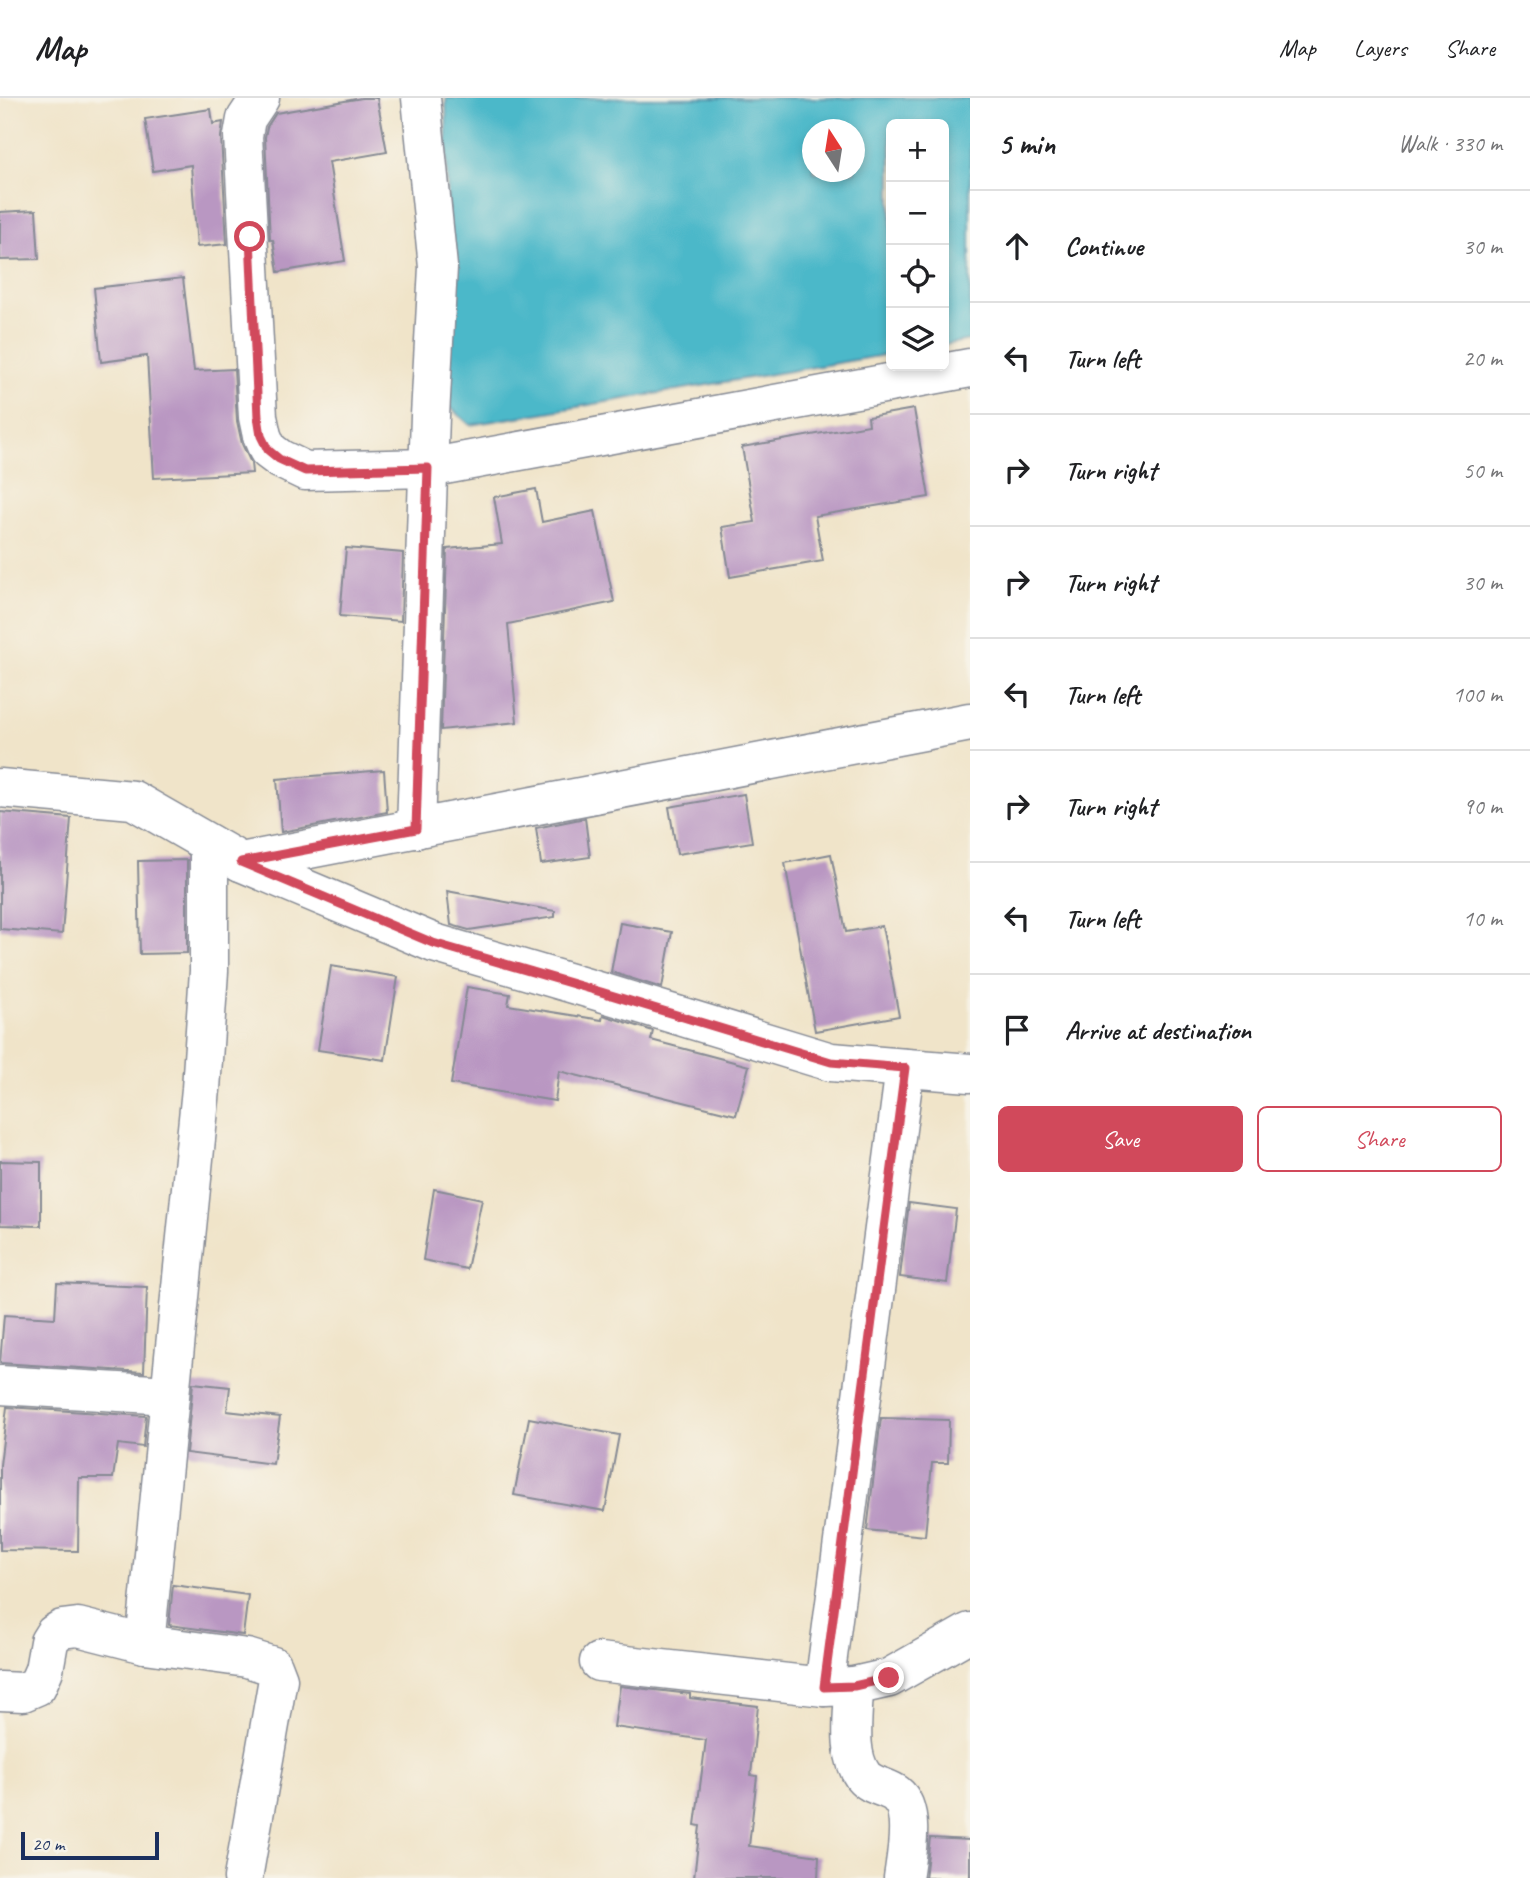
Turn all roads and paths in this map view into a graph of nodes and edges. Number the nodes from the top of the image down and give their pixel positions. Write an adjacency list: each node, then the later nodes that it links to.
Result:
1 (260, 98): 4 (street)
2 (421, 98): 4 (street)
3 (970, 368): 4 (street)
4 (428, 468): 7 (street)
5 (970, 722): 7 (street)
6 (0, 788): 8 (street)
7 (416, 829): 8 (street)
8 (225, 853): 9 (street); 12 (street)
9 (905, 1068): 10 (street); 16 (street)
10 (970, 1073)
11 (0, 1385): 12 (street)
12 (170, 1395): 14 (street)
13 (970, 1632): 16 (street)
14 (145, 1644): 17 (street); 18 (street)
15 (600, 1662): 16 (street)
16 (839, 1686): 19 (street)
17 (0, 1691)
18 (243, 1878)
19 (903, 1878)

